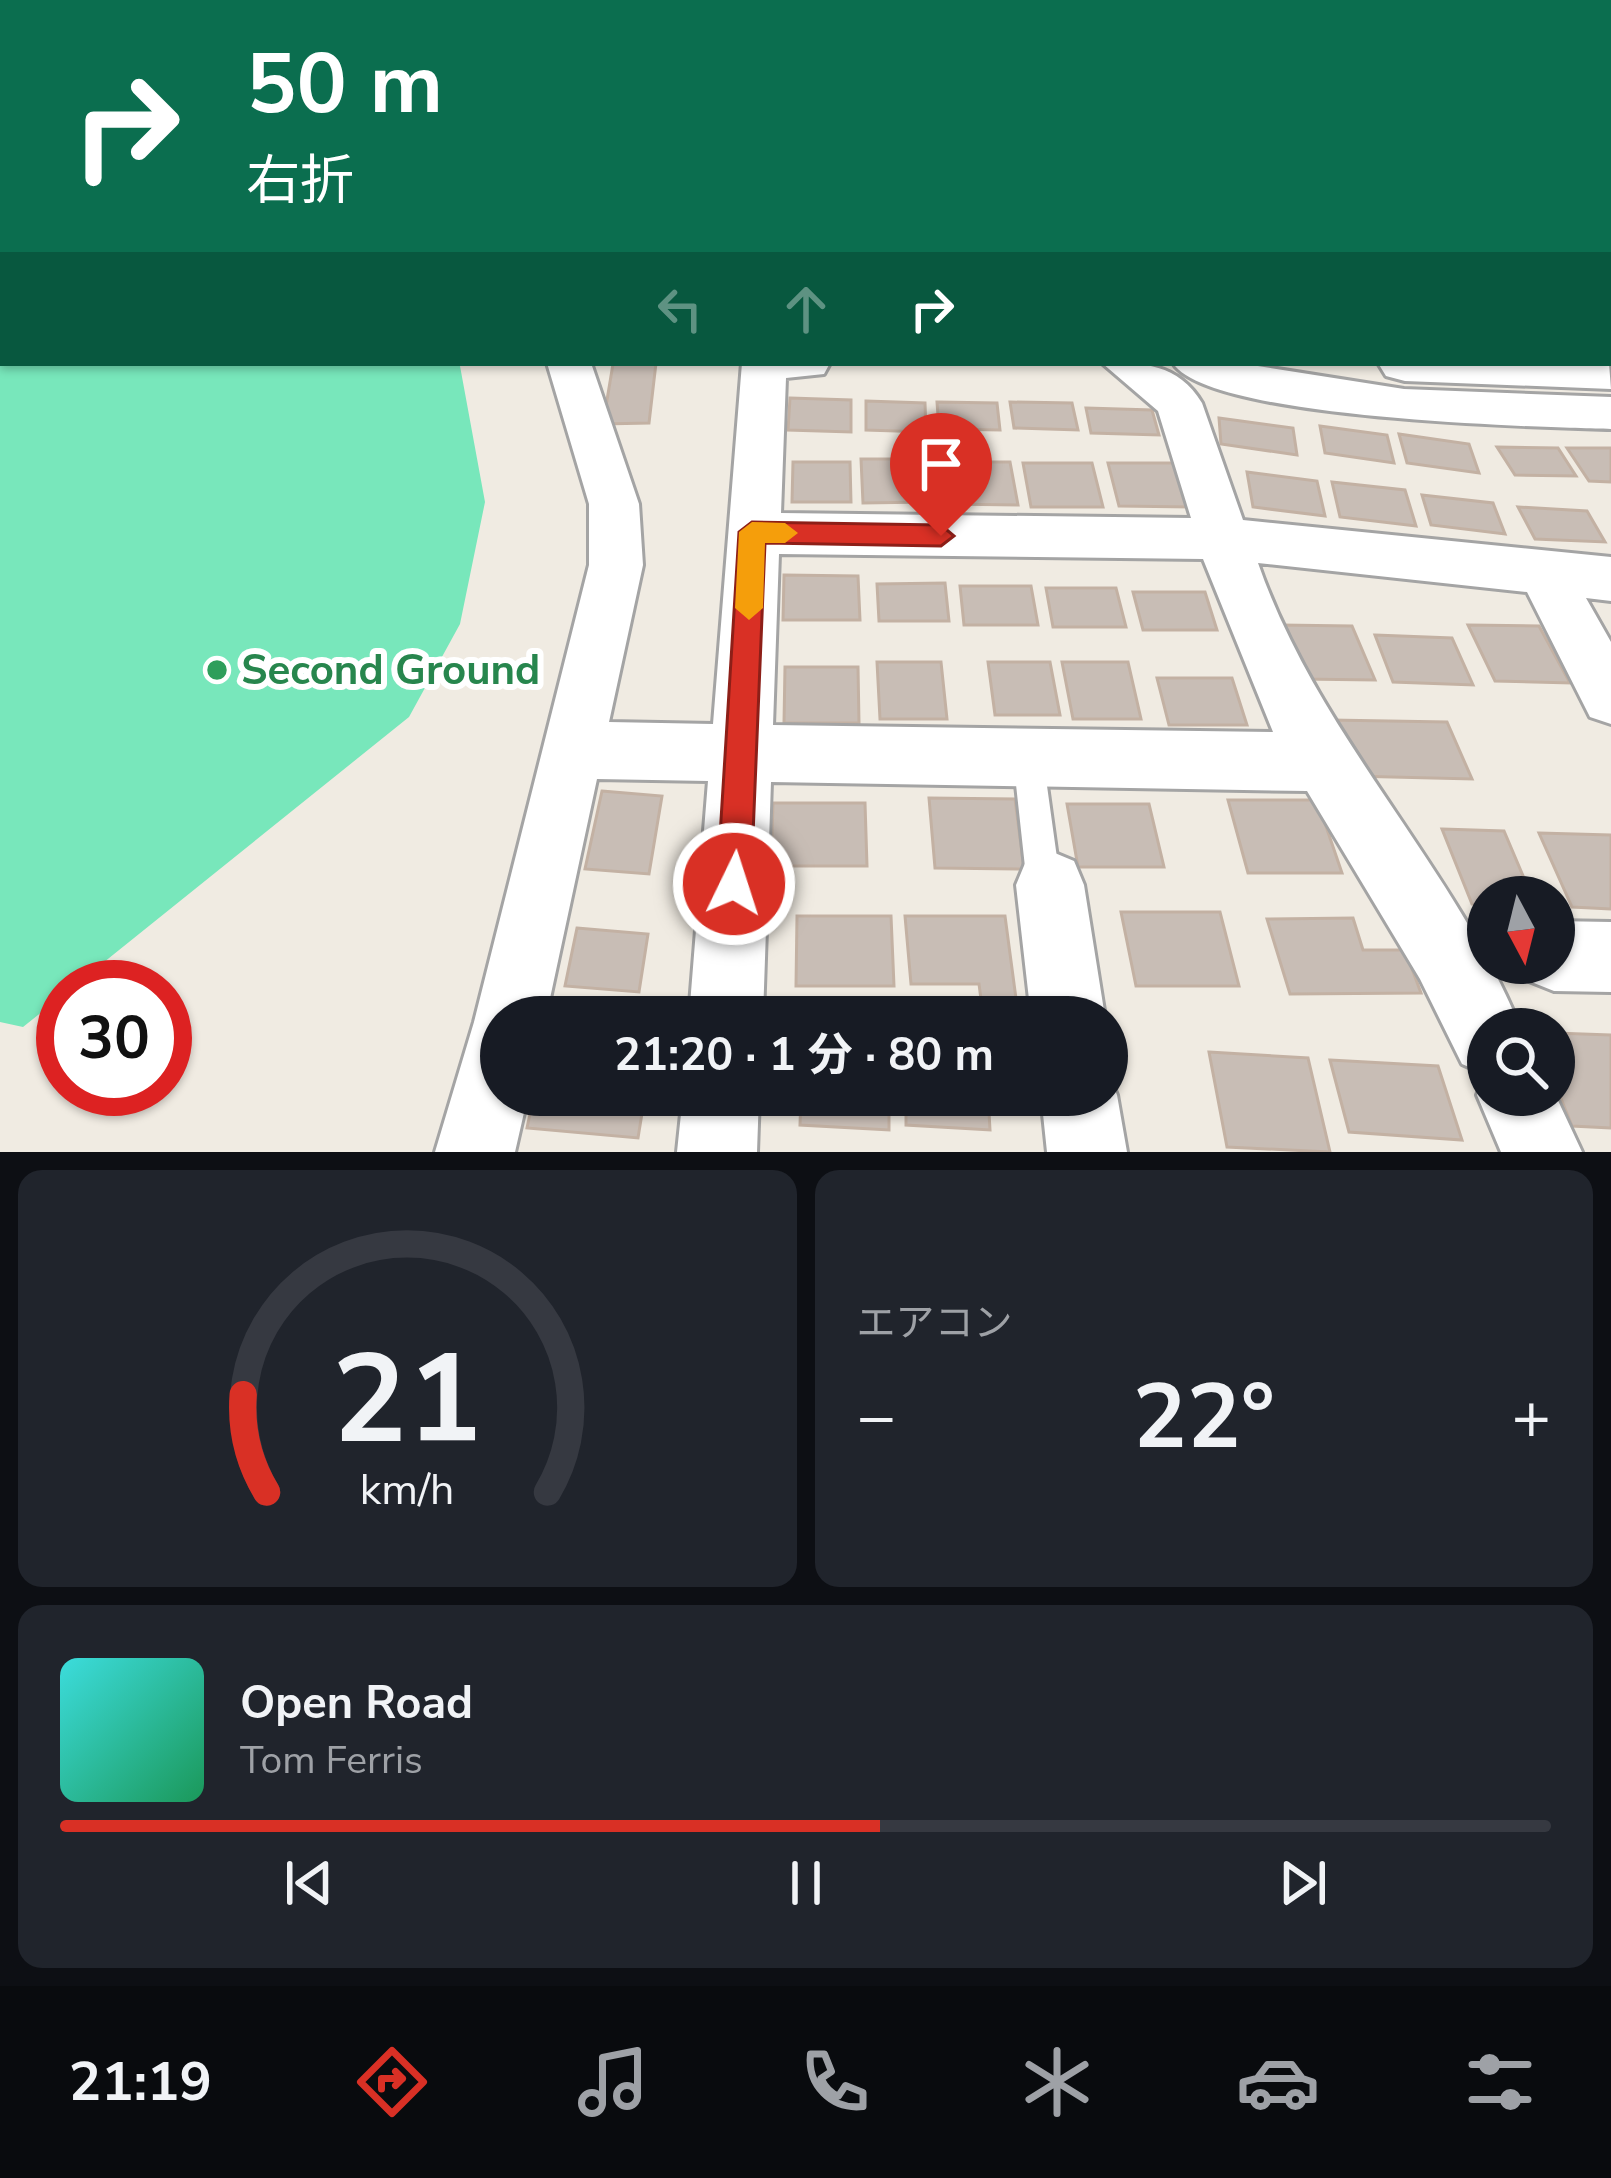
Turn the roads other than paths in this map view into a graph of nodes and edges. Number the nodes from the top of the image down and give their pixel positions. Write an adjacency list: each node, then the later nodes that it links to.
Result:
1 (570, 366): 13 (street)
2 (764, 366): 8 (street)
3 (1137, 366): 6 (street)
4 (1493, 366): 5 (street)
5 (1611, 370)
6 (1202, 381): 7 (street); 9 (street)
7 (1611, 413)
8 (752, 532): 9 (street); 14 (street)
9 (1223, 539): 10 (street); 16 (street)
10 (1546, 576): 11 (street); 12 (street)
11 (1611, 580)
12 (1611, 698)
13 (574, 751): 14 (street); 21 (street)
14 (743, 751): 15 (street); 22 (street)
15 (1028, 758): 16 (street); 17 (lane)
16 (1321, 762): 18 (street)
17 (1050, 885): 23 (street)
18 (1466, 954): 24 (street)
19 (1575, 956): 20 (street)
20 (1611, 957)
21 (513, 996)
22 (727, 996)
23 (1065, 996)
24 (1480, 1008)
25 (485, 1116): 29 (street)
26 (720, 1116): 30 (street)
27 (1082, 1116): 31 (street)
28 (1525, 1116): 32 (street)
29 (476, 1152)
30 (717, 1152)
31 (1087, 1152)
32 (1542, 1152)

